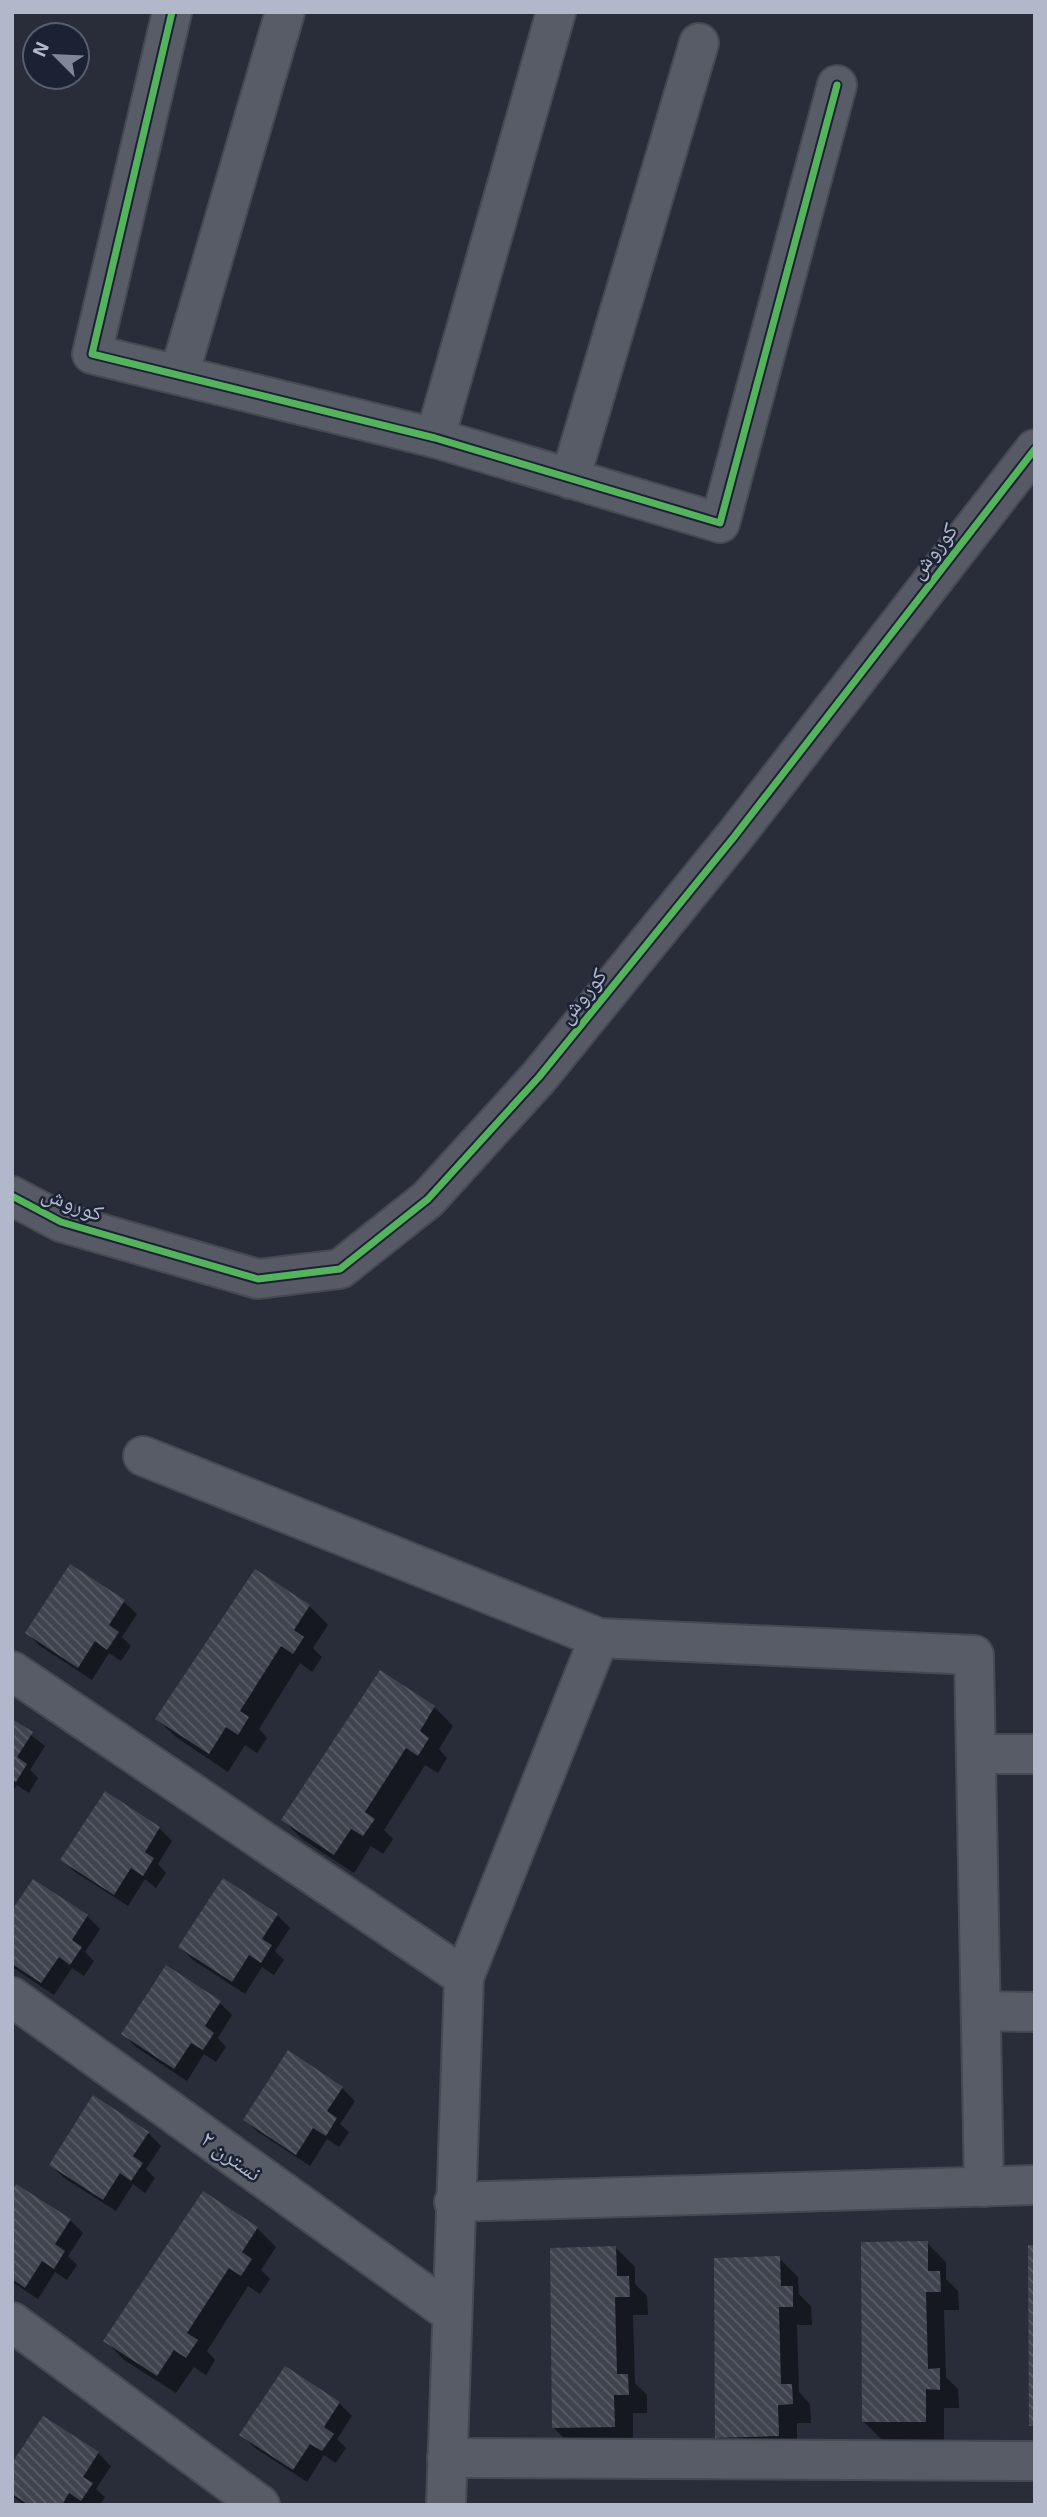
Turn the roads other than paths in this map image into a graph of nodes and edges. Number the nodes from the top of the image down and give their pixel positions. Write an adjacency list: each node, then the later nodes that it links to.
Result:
1 (172, 12): 7 (street)
2 (285, 12): 6 (street)
3 (556, 12): 7 (street)
4 (699, 43): 9 (street)
5 (837, 85): 9 (street)
6 (184, 358)
7 (435, 438): 9 (street)
8 (1035, 449): 10 (street, کوروش)
9 (570, 478)
10 (12, 1196)
11 (143, 1456): 12 (street)
12 (599, 1638): 14 (street); 16 (street)
13 (12, 1671): 16 (street)
14 (976, 1754): 15 (street); 18 (street)
15 (1035, 1754)
16 (464, 1977): 22 (street)
17 (12, 1997): 23 (street, نسترن ۲)
18 (981, 2011): 19 (street); 21 (street)
19 (1035, 2012)
20 (1035, 2185): 21 (street)
21 (985, 2187): 22 (street)
22 (454, 2202): 23 (street)
23 (451, 2313): 25 (street)
24 (12, 2322): 27 (street)
25 (447, 2458): 26 (street); 28 (street)
26 (1035, 2461)
27 (260, 2505)
28 (446, 2505)

